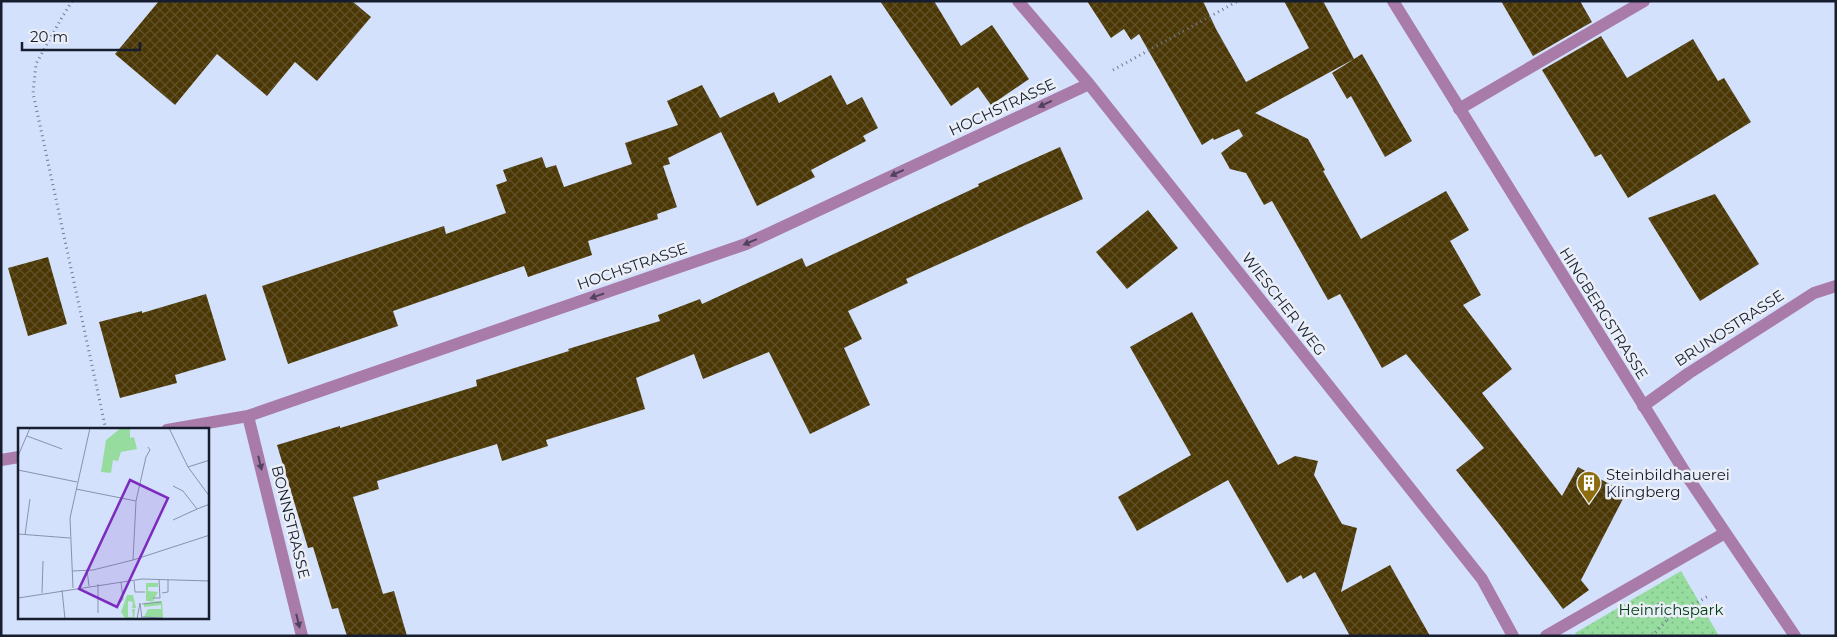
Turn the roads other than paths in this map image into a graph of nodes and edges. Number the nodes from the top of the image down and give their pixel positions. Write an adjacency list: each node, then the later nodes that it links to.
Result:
1 (1018, 1): 4 (street, WIESCHER WEG)
2 (1393, 1): 5 (street, HINGBERGSTRASSE)
3 (1644, 1): 5 (street)
4 (1089, 84): 8 (street, HOCHSTRASSE, one-way to 8); 14 (street, WIESCHER WEG)
5 (1459, 109): 7 (street, HINGBERGSTRASSE)
6 (1836, 286): 7 (street, BRUNOSTRASSE)
7 (1643, 406): 12 (street, HINGBERGSTRASSE)
8 (248, 416): 9 (street, HOCHSTRASSE); 13 (street, BONNSTRASSE, one-way to 13)
9 (179, 428)
10 (18, 457): 11 (street)
11 (1, 460)
12 (1725, 533): 15 (street); 16 (street, HINGBERGSTRASSE)
13 (302, 636)
14 (1513, 636)
15 (1546, 636)
16 (1795, 636)

